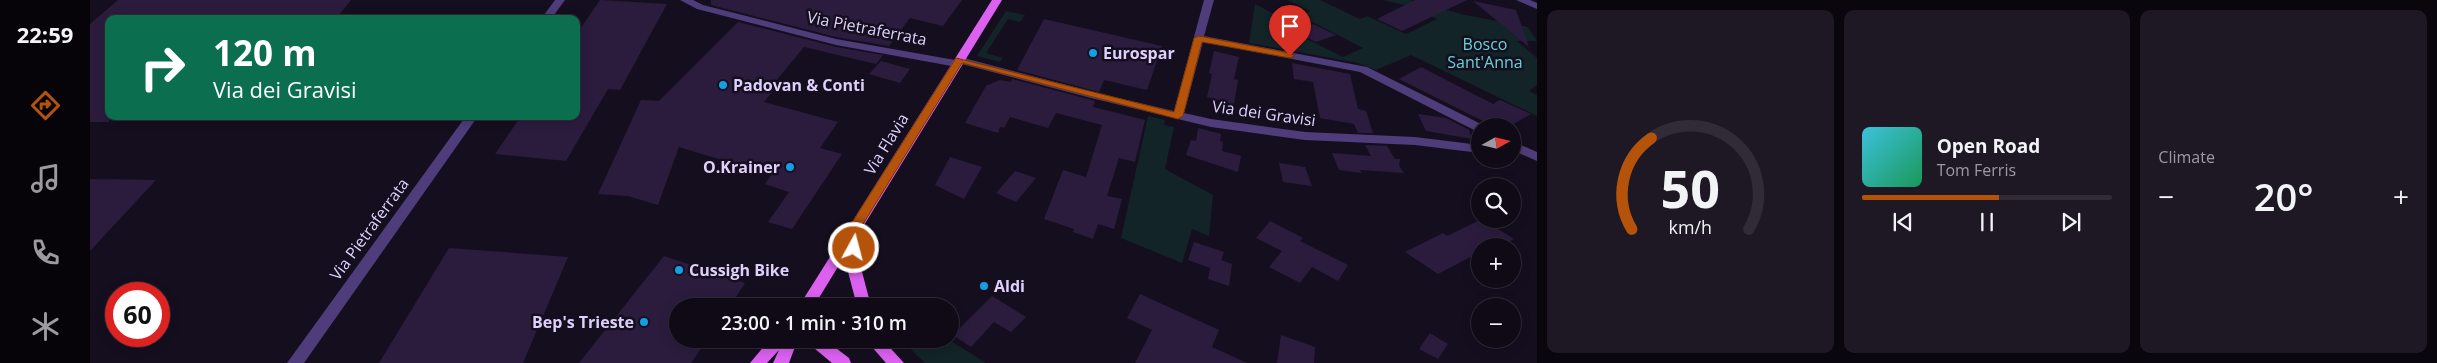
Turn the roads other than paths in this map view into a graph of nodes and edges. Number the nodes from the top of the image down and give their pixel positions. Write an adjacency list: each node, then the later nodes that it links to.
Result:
1 (560, 0): 7 (street)
2 (684, 0): 9 (street, Via Pietraferrata)
3 (997, 0): 9 (main road, Via Flavia)
4 (1209, 0): 8 (street)
5 (1521, 0): 6 (street)
6 (1537, 6)
7 (549, 15)
8 (1199, 38): 10 (street); 12 (street)
9 (958, 62): 10 (street, Via dei Gravisi); 17 (main road, Via Flavia)
10 (1178, 116): 13 (street, Via dei Gravisi)
11 (469, 120): 24 (street, Via Pietraferrata)
12 (1471, 123)
13 (1471, 148)
14 (1521, 149): 16 (street)
15 (1521, 154): 16 (street)
16 (1537, 157)
17 (854, 229): 18 (main road, Via Flavia); 19 (main road)
18 (811, 298)
19 (862, 298)
20 (771, 348): 25 (main road)
21 (787, 348): 26 (main road)
22 (824, 348): 27 (main road)
23 (885, 348): 28 (main road)
24 (295, 363)
25 (758, 363)
26 (781, 363)
27 (843, 363)
28 (896, 363)

